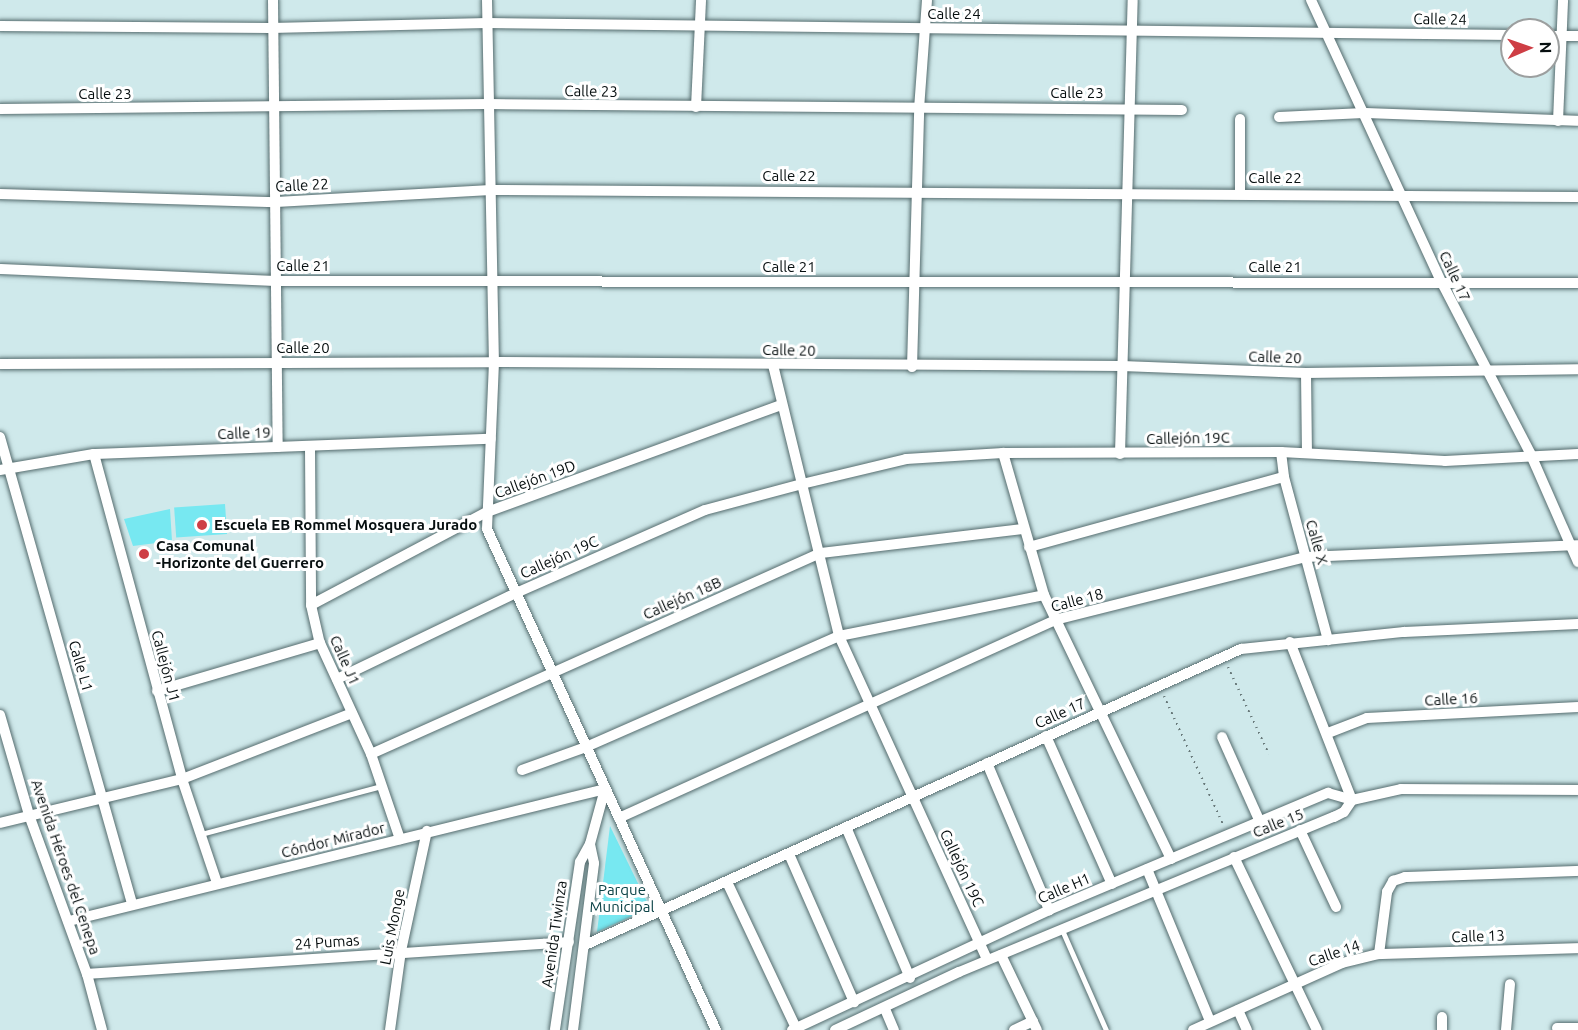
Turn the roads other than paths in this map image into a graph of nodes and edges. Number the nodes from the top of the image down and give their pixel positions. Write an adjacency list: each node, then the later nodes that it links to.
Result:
1 (273, 0): 11 (street)
2 (487, 0): 8 (street)
3 (701, 0): 9 (street)
4 (927, 0): 12 (street)
5 (1133, 0): 13 (street)
6 (1311, 0): 14 (street, Calle 17)
7 (1563, 0): 16 (street)
8 (488, 23): 9 (street, Calle 24); 11 (street, Calle 24); 18 (street)
9 (699, 25): 12 (street, Calle 24); 19 (street)
10 (0, 26): 11 (street, Calle 24)
11 (271, 28): 20 (street)
12 (924, 29): 13 (street, Calle 24); 21 (street)
13 (1132, 29): 14 (street, Calle 24); 22 (street)
14 (1326, 31): 15 (street, Calle 24); 25 (street, Calle 17)
15 (1500, 35)
16 (1561, 36): 17 (street); 29 (street)
17 (1578, 36)
18 (489, 104): 19 (street, Calle 23); 20 (street, Calle 23); 30 (street)
19 (696, 107): 21 (street, Calle 23)
20 (272, 108): 23 (street, Calle 23); 37 (street)
21 (919, 108): 22 (street, Calle 23); 31 (street)
22 (1129, 108): 24 (street, Calle 23); 32 (street)
23 (0, 109)
24 (1182, 110)
25 (1364, 114): 26 (street); 29 (street); 34 (street, Calle 17)
26 (1278, 117)
27 (1240, 119): 33 (street)
28 (1578, 121): 29 (street)
29 (1558, 122)
30 (490, 190): 31 (street, Calle 22); 37 (street, Calle 22); 40 (street)
31 (917, 191): 32 (street, Calle 22); 41 (street)
32 (1127, 192): 33 (street, Calle 22); 42 (street)
33 (1240, 193): 34 (street, Calle 22)
34 (1401, 194): 36 (street, Calle 22); 43 (street, Calle 17)
35 (0, 195): 37 (street, Calle 22)
36 (1578, 197)
37 (276, 201): 39 (street)
38 (0, 268): 39 (street, Calle 21)
39 (276, 281): 40 (street, Calle 21); 46 (street)
40 (492, 281): 41 (street, Calle 21); 45 (street)
41 (914, 282): 42 (street, Calle 21); 50 (street)
42 (1125, 282): 43 (street, Calle 21); 49 (street)
43 (1442, 283): 44 (street, Calle 21); 51 (street, Calle 17)
44 (1578, 283)
45 (494, 362): 46 (street, Calle 20); 48 (street, Calle 20); 56 (street)
46 (278, 363): 47 (street, Calle 20); 57 (street)
47 (0, 364)
48 (773, 365): 50 (street, Calle 20); 54 (street)
49 (1122, 366): 50 (street, Calle 20); 53 (street, Calle 20); 63 (street)
50 (912, 367)
51 (1484, 369): 52 (street, Calle 20); 53 (street, Calle 20); 65 (street, Calle 17)
52 (1578, 369)
53 (1306, 373): 62 (street)
54 (781, 405): 68 (street); 69 (street, Callejón 19D)
55 (0, 437): 66 (street, Calle L1)
56 (490, 440): 58 (street, Calle 19); 69 (street)
57 (278, 447): 58 (street, Calle 19); 60 (street, Calle 19)
58 (310, 448): 78 (street, Calle J1)
59 (1281, 452): 62 (street, Callejón 19C); 63 (street, Callejón 19C); 67 (street, Calle X)
60 (94, 453): 66 (street, Calle 19); 87 (street, Callejón J1)
61 (1003, 453): 63 (street, Callejón 19C); 68 (street, Callejón 19C); 70 (street)
62 (1307, 453): 65 (street, Callejón 19C)
63 (1120, 454)
64 (1578, 454): 65 (street, Callejón 19C)
65 (1531, 455): 71 (street, Calle 17)
66 (4, 469): 105 (street, Calle L1)
67 (1284, 477): 72 (street); 74 (street, Calle X)
68 (802, 484): 73 (street, Callejón 19C); 76 (street, Callejón 19C)
69 (487, 512): 76 (street); 78 (street, Callejón 19D)
70 (1023, 529): 72 (street); 73 (street, Callejón 18B)
71 (1574, 545): 74 (street, Calle 18); 75 (street, Calle 17)
72 (1029, 547): 77 (street)
73 (821, 554): 81 (street, Callejón 19C); 85 (street, Callejón 18B)
74 (1305, 557): 79 (street, Calle 18); 82 (street, Calle X)
75 (1578, 562)
76 (516, 593): 85 (street); 86 (street, Callejón 19C)
77 (1044, 596): 79 (street); 81 (street)
78 (310, 605): 84 (street, Calle J1)
79 (1055, 620): 88 (street, Calle 18); 90 (street)
80 (1578, 624): 82 (street, Calle 17)
81 (839, 636): 88 (street, Callejón 19C); 96 (street)
82 (1328, 640): 83 (street, Calle 17)
83 (1290, 642): 90 (street, Calle 17); 93 (street)
84 (320, 643): 86 (street, Calle J1); 87 (street)
85 (552, 672): 96 (street); 97 (street, Callejón 18B)
86 (338, 679): 91 (street, Calle J1)
87 (157, 691): 100 (street, Callejón J1)
88 (870, 705): 104 (street, Callejón 19C); 108 (street, Calle 18)
89 (1578, 707): 93 (street, Calle 16)
90 (1099, 712): 94 (street, Calle 17); 119 (street)
91 (352, 713): 97 (street, Calle J1); 100 (street)
92 (0, 715): 107 (street, Avenida Héroes del Cenepa)
93 (1328, 733): 106 (street)
94 (1046, 736): 98 (street, Calle 17); 124 (street)
95 (1222, 737): 109 (street)
96 (586, 747): 99 (street); 102 (street)
97 (370, 754): 101 (street, Calle J1)
98 (987, 763): 104 (street, Calle 17); 128 (street)
99 (522, 770)
100 (182, 779): 105 (street); 114 (street, Callejón J1)
101 (383, 785): 114 (lane); 115 (street, Calle J1)
102 (605, 789): 108 (street); 113 (street, Cóndor Mirador); 116 (street, Avenida Tiwinza)
103 (1578, 790): 106 (street, Calle 15)
104 (913, 797): 111 (street, Calle 17); 133 (street, Callejón 19C)
105 (102, 798): 107 (street); 126 (street, Calle L1)
106 (1352, 800): 109 (street, Calle H1); 112 (street, Calle 15)
107 (29, 815): 110 (street); 130 (street, Avenida Héroes del Cenepa)
108 (619, 818): 129 (street)
109 (1260, 822): 119 (street, Calle H1)
110 (0, 823)
111 (846, 827): 117 (street, Calle 17); 141 (street)
112 (1300, 830): 118 (street, Calle 15); 127 (street)
113 (427, 831): 115 (street, Cóndor Mirador); 136 (street, Luis Monge)
114 (201, 834): 123 (street, Callejón J1)
115 (400, 839): 123 (street, Cóndor Mirador)
116 (590, 844): 132 (street, Avenida Tiwinza); 134 (street, Avenida Tiwinza)
117 (789, 854): 122 (street, Calle 17); 144 (street)
118 (1234, 857): 125 (street, Calle 15); 142 (street)
119 (1171, 859): 120 (street, Calle H1)
120 (1146, 869): 124 (street, Calle H1); 125 (street)
121 (1578, 871): 137 (street, Calle 14)
122 (727, 882): 129 (street, Calle 17); 152 (street)
123 (216, 883): 126 (street, Cóndor Mirador)
124 (1112, 884): 128 (street, Calle H1)
125 (1156, 889): 131 (street, Calle 15); 148 (street)
126 (132, 904): 130 (street, Cóndor Mirador)
127 (1336, 908)
128 (1049, 910): 133 (street, Calle H1)
129 (662, 912): 134 (street, Calle 17); 157 (street)
130 (69, 921): 140 (street, Avenida Héroes del Cenepa)
131 (1061, 928): 138 (street, Calle 15); 161 (lane)
132 (569, 942): 136 (street, 24 Pumas); 155 (street, Avenida Tiwinza)
133 (980, 943): 139 (street, Callejón 19C); 141 (street, Calle H1)
134 (585, 945): 156 (street, Avenida Tiwinza)
135 (1578, 948): 137 (street, Calle 13)
136 (401, 951): 140 (street, 24 Pumas); 154 (street, Luis Monge)
137 (1378, 954): 142 (street, Calle 14)
138 (1001, 955): 139 (street); 149 (street)
139 (987, 960): 145 (street)
140 (87, 974): 153 (street, Avenida Héroes del Cenepa)
141 (910, 978): 144 (street, Calle H1)
142 (1296, 983): 146 (street, Calle 14); 164 (street)
143 (1510, 984): 166 (street)
144 (854, 1002): 152 (street, Calle H1)
145 (885, 1009): 158 (street); 159 (street)
146 (1238, 1010): 148 (street, Calle 14); 163 (street)
147 (1442, 1017): 165 (street)
148 (1210, 1021): 162 (street, Calle 14)
149 (1035, 1026): 160 (street)
150 (1557, 1028): 151 (street)
151 (1578, 1028)
152 (794, 1029)
153 (102, 1030)
154 (390, 1030)
155 (555, 1030)
156 (573, 1030)
157 (716, 1030)
158 (835, 1030)
159 (894, 1030)
160 (1014, 1030)
161 (1106, 1030)
162 (1193, 1030)
163 (1247, 1030)
164 (1317, 1030)
165 (1442, 1030)
166 (1506, 1030)

